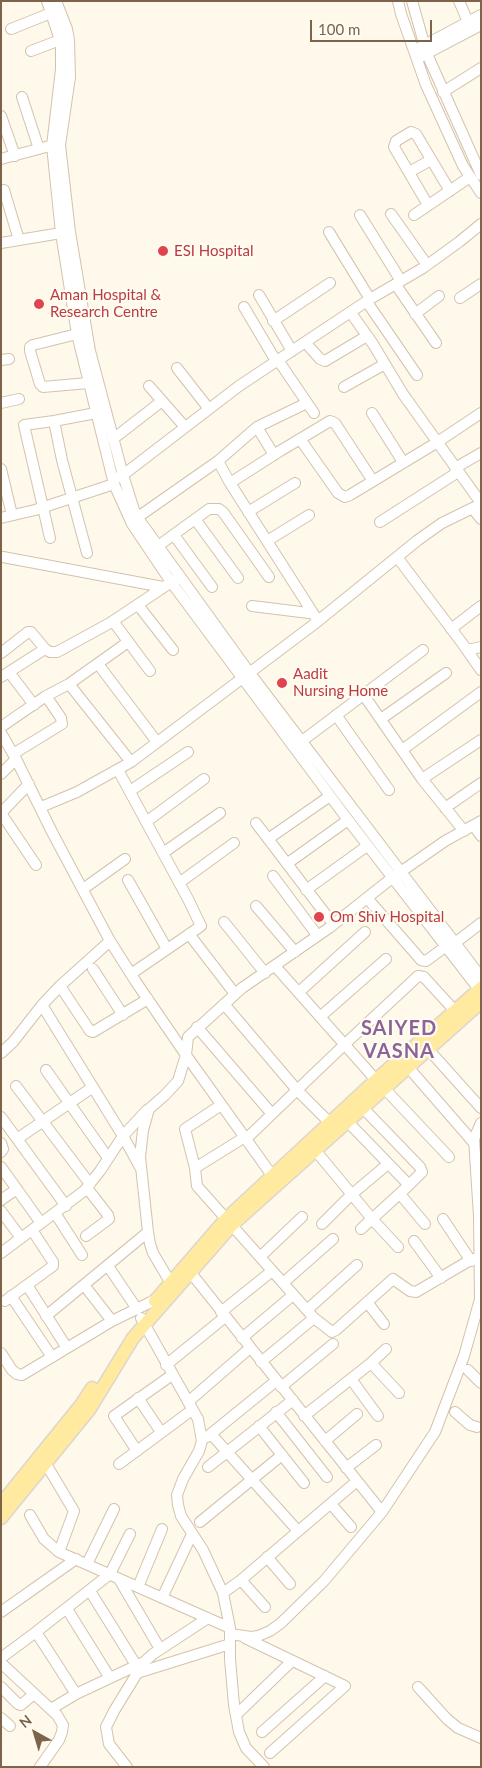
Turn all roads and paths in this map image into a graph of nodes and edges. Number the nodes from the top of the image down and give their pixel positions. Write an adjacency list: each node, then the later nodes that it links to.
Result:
1 (47, 1): 6 (street)
2 (56, 1): 19 (street)
3 (398, 1): 14 (street)
4 (412, 1): 12 (street)
5 (459, 1): 8 (street)
6 (51, 13): 10 (street); 11 (street)
7 (481, 16): 8 (street)
8 (468, 22): 12 (street)
9 (481, 25): 12 (street)
10 (11, 29)
11 (60, 40): 13 (street); 19 (street)
12 (426, 50): 14 (street); 16 (street)
13 (31, 51)
14 (415, 55): 26 (street)
15 (481, 68): 16 (street)
16 (443, 92): 24 (street)
17 (22, 97): 20 (street)
18 (1, 116): 21 (street)
19 (56, 144): 20 (street); 36 (street); 75 (street)
20 (39, 149): 21 (street)
21 (15, 156): 22 (street)
22 (1, 159)
23 (431, 160): 25 (street); 25 (street); 28 (street)
24 (479, 168)
25 (409, 172): 30 (street)
26 (470, 177): 28 (street); 29 (street)
27 (4, 190): 37 (street)
28 (450, 190): 30 (street)
29 (481, 193)
30 (428, 206): 32 (street)
31 (392, 214): 39 (street)
32 (414, 215)
33 (360, 216): 40 (street)
34 (481, 224): 39 (street)
35 (329, 232): 46 (street)
36 (62, 233): 37 (street); 51 (street)
37 (18, 240): 38 (street)
38 (1, 243)
39 (427, 265): 40 (street)
40 (398, 283): 46 (street); 49 (street)
41 (330, 284): 50 (street)
42 (481, 284): 45 (street)
43 (258, 295): 50 (street)
44 (439, 296): 49 (street)
45 (460, 298)
46 (369, 301): 48 (street); 59 (street)
47 (244, 307): 56 (street)
48 (350, 313): 52 (street); 53 (street)
49 (415, 314): 54 (street)
50 (274, 321): 55 (street)
51 (77, 334): 60 (street); 60 (street)
52 (367, 336): 53 (street); 57 (street)
53 (306, 342): 55 (street)
54 (436, 343)
55 (292, 351): 56 (street)
56 (277, 360): 66 (street); 67 (street)
57 (385, 364): 62 (street); 77 (street)
58 (177, 368): 67 (street)
59 (418, 375)
60 (88, 383): 68 (street)
61 (149, 386): 64 (street)
62 (344, 387)
63 (19, 399): 65 (street)
64 (162, 401): 73 (street); 75 (street)
65 (1, 403)
66 (307, 403): 69 (street); 74 (street)
67 (209, 409): 73 (street)
68 (96, 413): 72 (street); 84 (street)
69 (314, 413)
70 (372, 413): 81 (street)
71 (481, 413): 77 (street)
72 (54, 421): 89 (street); 91 (street)
73 (185, 427): 84 (street)
74 (257, 427): 79 (street); 80 (street)
75 (113, 439): 84 (street)
76 (300, 439): 79 (street); 85 (street); 85 (street)
77 (436, 443): 81 (street); 83 (street)
78 (481, 453): 83 (street)
79 (274, 455): 86 (street)
80 (218, 461): 86 (street); 95 (street)
81 (403, 462): 85 (street)
82 (1, 469): 88 (street)
83 (457, 470): 90 (street); 99 (street)
84 (116, 480): 89 (street); 95 (street); 109 (street)
85 (373, 481)
86 (230, 483): 92 (street)
87 (295, 483): 92 (street)
88 (3, 486): 93 (street)
89 (72, 499): 91 (street); 104 (street)
90 (478, 505): 98 (street); 106 (street)
91 (43, 508): 93 (street); 101 (street)
92 (248, 512): 102 (street)
93 (12, 515): 96 (street)
94 (309, 515): 102 (street)
95 (138, 517): 103 (street)
96 (1, 518)
97 (196, 519): 100 (street); 107 (street); 108 (street)
98 (481, 519)
99 (380, 522)
100 (174, 535): 103 (street); 110 (street)
101 (50, 538)
102 (267, 541): 114 (street)
103 (158, 546): 109 (street)
104 (87, 553)
105 (3, 557): 109 (street)
106 (397, 557): 116 (street); 117 (street)
107 (269, 577)
108 (238, 578)
109 (171, 582): 111 (street); 130 (street)
110 (212, 587)
111 (138, 605): 115 (street); 121 (street)
112 (252, 606): 114 (street)
113 (481, 606): 117 (street)
114 (312, 612): 116 (street)
115 (113, 621): 118 (street); 120 (street)
116 (318, 621): 130 (street)
117 (451, 629): 123 (street)
118 (128, 642): 125 (street); 127 (street)
119 (481, 647): 123 (street)
120 (45, 649): 124 (street); 129 (street)
121 (173, 650)
122 (423, 650): 133 (street)
123 (467, 650): 126 (street)
124 (1, 653)
125 (98, 664): 131 (street); 142 (street)
126 (481, 670)
127 (150, 671)
128 (446, 673): 137 (street)
129 (5, 674): 135 (street)
130 (245, 675): 141 (street); 142 (street); 155 (street)
131 (69, 684): 134 (street); 146 (street)
132 (481, 692): 143 (street)
133 (363, 694): 136 (street); 137 (street)
134 (46, 696): 135 (street); 145 (street)
135 (34, 704): 138 (street)
136 (336, 715): 141 (street); 153 (street)
137 (381, 719): 143 (street)
138 (1, 727)
139 (1, 733): 145 (street)
140 (481, 740): 150 (street)
141 (302, 741): 172 (street)
142 (157, 742): 146 (street)
143 (402, 750): 150 (street)
144 (188, 752): 154 (street)
145 (15, 756): 148 (street); 152 (street)
146 (131, 762): 147 (street)
147 (118, 770): 154 (street); 156 (street)
148 (1, 774)
149 (204, 779): 160 (street)
150 (422, 779): 157 (street)
151 (481, 783): 157 (street)
152 (28, 784): 156 (street); 171 (street)
153 (389, 790)
154 (130, 791): 160 (street)
155 (330, 796): 159 (street); 165 (street)
156 (41, 807): 177 (street)
157 (445, 808): 163 (street)
158 (220, 813): 168 (street)
159 (348, 820): 167 (street); 170 (street)
160 (146, 822): 168 (street)
161 (256, 823): 165 (street)
162 (478, 823): 163 (street); 164 (street)
163 (464, 831): 172 (street)
164 (481, 836)
165 (268, 838): 170 (street)
166 (234, 843): 176 (street)
167 (367, 846): 174 (street); 178 (street)
168 (163, 853): 176 (street)
169 (125, 859): 177 (street)
170 (288, 864): 178 (street)
171 (36, 865)
172 (401, 872): 174 (street); 188 (street)
173 (273, 876): 186 (street)
174 (392, 878): 179 (street); 188 (street)
175 (128, 880): 189 (street)
176 (179, 884): 185 (street)
177 (83, 889): 187 (street)
178 (306, 890): 183 (street)
179 (367, 898): 183 (street); 188 (street)
180 (256, 906): 190 (street)
181 (224, 922): 194 (street)
182 (481, 923): 188 (street)
183 (333, 924): 186 (street)
184 (365, 932): 198 (street)
185 (189, 934): 189 (street); 199 (street)
186 (317, 936): 190 (street)
187 (110, 941): 195 (street); 196 (street)
188 (450, 945): 197 (street)
189 (167, 949): 195 (street)
190 (295, 952): 192 (street)
191 (386, 959): 205 (street)
192 (275, 966): 194 (street); 198 (street)
193 (93, 970): 204 (street)
194 (265, 973): 199 (street)
195 (131, 974): 200 (street)
196 (60, 986): 202 (street); 204 (street)
197 (480, 990): 203 (main road); 208 (main road)
198 (299, 992): 205 (street)
199 (235, 994): 201 (street)
200 (148, 999): 204 (street); 210 (street)
201 (224, 1004): 206 (street); 216 (street)
202 (42, 1005): 209 (street); 215 (street)
203 (455, 1011): 207 (street); 213 (main road)
204 (123, 1015)
205 (320, 1017): 207 (street)
206 (197, 1027): 210 (street); 222 (street)
207 (344, 1045): 213 (street); 216 (street)
208 (428, 1049): 211 (main road); 220 (street)
209 (1, 1053)
210 (186, 1055): 218 (street); 221 (street)
211 (408, 1067): 213 (main road); 231 (street)
212 (46, 1070): 217 (street)
213 (380, 1084): 219 (main road); 226 (main road); 235 (street)
214 (16, 1086): 224 (street)
215 (93, 1087): 217 (street); 228 (street)
216 (297, 1090): 222 (street); 226 (street)
217 (70, 1103): 224 (street); 236 (street)
218 (222, 1105): 229 (street); 239 (street)
219 (362, 1108): 225 (main road); 242 (street)
220 (481, 1108)
221 (149, 1109): 228 (street); 240 (street)
222 (272, 1114): 229 (street)
223 (1, 1117): 230 (street)
224 (43, 1121): 230 (street); 243 (street)
225 (347, 1121): 233 (main road); 237 (street)
226 (330, 1123): 241 (main road)
227 (480, 1129): 231 (street)
228 (124, 1136): 236 (street); 240 (street)
229 (246, 1138): 239 (street); 241 (street)
230 (17, 1139): 248 (street)
231 (474, 1143): 269 (street)
232 (1, 1144): 234 (street)
233 (315, 1150): 241 (main road); 246 (street)
234 (1, 1152)
235 (448, 1157)
236 (108, 1158): 243 (street)
237 (388, 1164): 242 (street); 246 (street)
238 (1, 1166): 244 (street)
239 (195, 1168): 254 (street)
240 (142, 1170): 260 (street)
241 (275, 1180): 254 (main road)
242 (409, 1185): 245 (street)
243 (88, 1186): 248 (street); 261 (street)
244 (17, 1189): 247 (street); 255 (street)
245 (400, 1194): 252 (street); 257 (street)
246 (351, 1195): 252 (street); 256 (street)
247 (1, 1200)
248 (66, 1206): 250 (street)
249 (1, 1211): 262 (street)
250 (55, 1213): 255 (street); 267 (street)
251 (302, 1217): 268 (street)
252 (373, 1220): 258 (street); 265 (street)
253 (443, 1220): 269 (street)
254 (229, 1222): 268 (street); 272 (main road)
255 (41, 1223): 259 (street)
256 (322, 1224)
257 (425, 1224)
258 (361, 1229)
259 (32, 1230): 262 (street); 277 (street)
260 (148, 1232): 271 (street); 279 (street)
261 (86, 1236)
262 (21, 1238): 266 (street)
263 (333, 1240): 276 (street)
264 (414, 1241): 274 (street)
265 (398, 1247)
266 (1, 1253)
267 (82, 1255)
268 (260, 1257): 273 (street)
269 (475, 1259): 274 (street); 275 (street)
270 (357, 1265): 282 (street)
271 (108, 1266): 278 (street); 285 (street)
272 (187, 1269): 279 (main road); 283 (street)
273 (272, 1272): 276 (street); 283 (street)
274 (441, 1278): 281 (street)
275 (480, 1278): 333 (street)
276 (283, 1283): 280 (street)
277 (27, 1285): 284 (street); 294 (street)
278 (84, 1285): 284 (street); 286 (street)
279 (173, 1286): 285 (main road); 285 (main road)
280 (293, 1295): 282 (street); 288 (street)
281 (366, 1302): 282 (street); 287 (street)
282 (311, 1314): 295 (street)
283 (223, 1315): 288 (street); 297 (street)
284 (46, 1316): 290 (street)
285 (141, 1317): 286 (street); 297 (street); 322 (main road)
286 (112, 1321): 290 (street)
287 (384, 1324)
288 (242, 1338): 291 (street)
289 (334, 1344): 302 (street)
290 (67, 1348): 294 (street)
291 (250, 1348): 295 (street); 306 (street)
292 (386, 1349): 296 (street)
293 (1, 1353): 294 (street)
294 (52, 1357)
295 (261, 1362): 302 (street)
296 (372, 1363): 300 (street); 303 (street)
297 (166, 1365): 299 (street)
298 (468, 1370): 301 (street)
299 (172, 1375): 304 (street); 306 (street)
300 (351, 1380): 310 (street); 311 (street)
301 (481, 1383)
302 (279, 1384): 305 (street); 315 (street)
303 (399, 1393)
304 (138, 1398): 314 (street); 319 (street)
305 (293, 1400): 307 (street); 310 (street)
306 (190, 1406): 314 (street); 316 (street)
307 (276, 1412): 312 (street); 326 (street)
308 (456, 1412): 313 (street)
309 (357, 1414): 317 (street)
310 (304, 1416): 317 (street)
311 (378, 1416)
312 (259, 1426): 320 (street); 321 (street)
313 (480, 1427)
314 (161, 1432): 319 (street)
315 (211, 1434): 316 (street); 320 (street)
316 (202, 1441): 341 (street)
317 (324, 1441): 325 (street)
318 (376, 1445): 325 (street)
319 (137, 1450): 323 (street)
320 (227, 1452): 324 (street); 327 (street)
321 (282, 1455): 327 (street); 329 (street)
322 (43, 1459): 330 (main road); 335 (main road); 342 (street)
323 (119, 1464)
324 (208, 1467)
325 (346, 1468): 328 (street)
326 (327, 1477)
327 (252, 1479): 336 (street); 339 (street)
328 (357, 1481): 331 (street); 333 (street)
329 (304, 1483)
330 (1, 1504)
331 (331, 1504): 337 (street); 339 (street)
332 (114, 1509): 345 (street)
333 (382, 1512): 359 (street)
334 (30, 1515): 342 (street)
335 (1, 1518)
336 (200, 1522)
337 (351, 1527)
338 (162, 1529): 349 (street)
339 (298, 1531): 343 (street)
340 (130, 1534): 346 (street)
341 (192, 1534): 351 (street); 352 (street)
342 (59, 1552): 344 (street)
343 (268, 1557): 347 (street); 348 (street)
344 (76, 1559): 345 (street); 355 (street)
345 (87, 1564): 346 (street)
346 (114, 1576): 349 (street); 350 (street); 360 (street)
347 (241, 1580): 351 (street); 353 (street)
348 (290, 1584)
349 (138, 1587): 352 (street)
350 (90, 1591): 354 (street); 364 (street)
351 (223, 1593): 358 (street)
352 (162, 1598): 356 (street)
353 (265, 1607)
354 (67, 1608): 357 (street); 366 (street)
355 (1, 1612)
356 (208, 1618): 358 (street); 360 (street)
357 (36, 1632): 361 (street); 370 (street)
358 (230, 1636): 359 (street); 364 (street); 372 (street)
359 (244, 1637): 362 (street)
360 (160, 1649): 364 (street)
361 (1, 1658)
362 (292, 1661): 365 (street); 372 (street)
363 (1, 1663): 369 (street)
364 (139, 1667): 366 (street); 379 (street)
365 (325, 1676): 375 (street); 377 (street)
366 (110, 1678): 370 (street)
367 (418, 1687): 376 (street)
368 (2, 1689): 369 (street)
369 (34, 1694): 371 (street)
370 (76, 1694): 371 (street)
371 (51, 1709): 378 (street)
372 (236, 1714): 380 (street)
373 (1, 1718): 374 (street)
374 (10, 1726)
375 (262, 1732)
376 (481, 1738)
377 (270, 1753)
378 (40, 1767)
379 (127, 1767)
380 (264, 1767)

